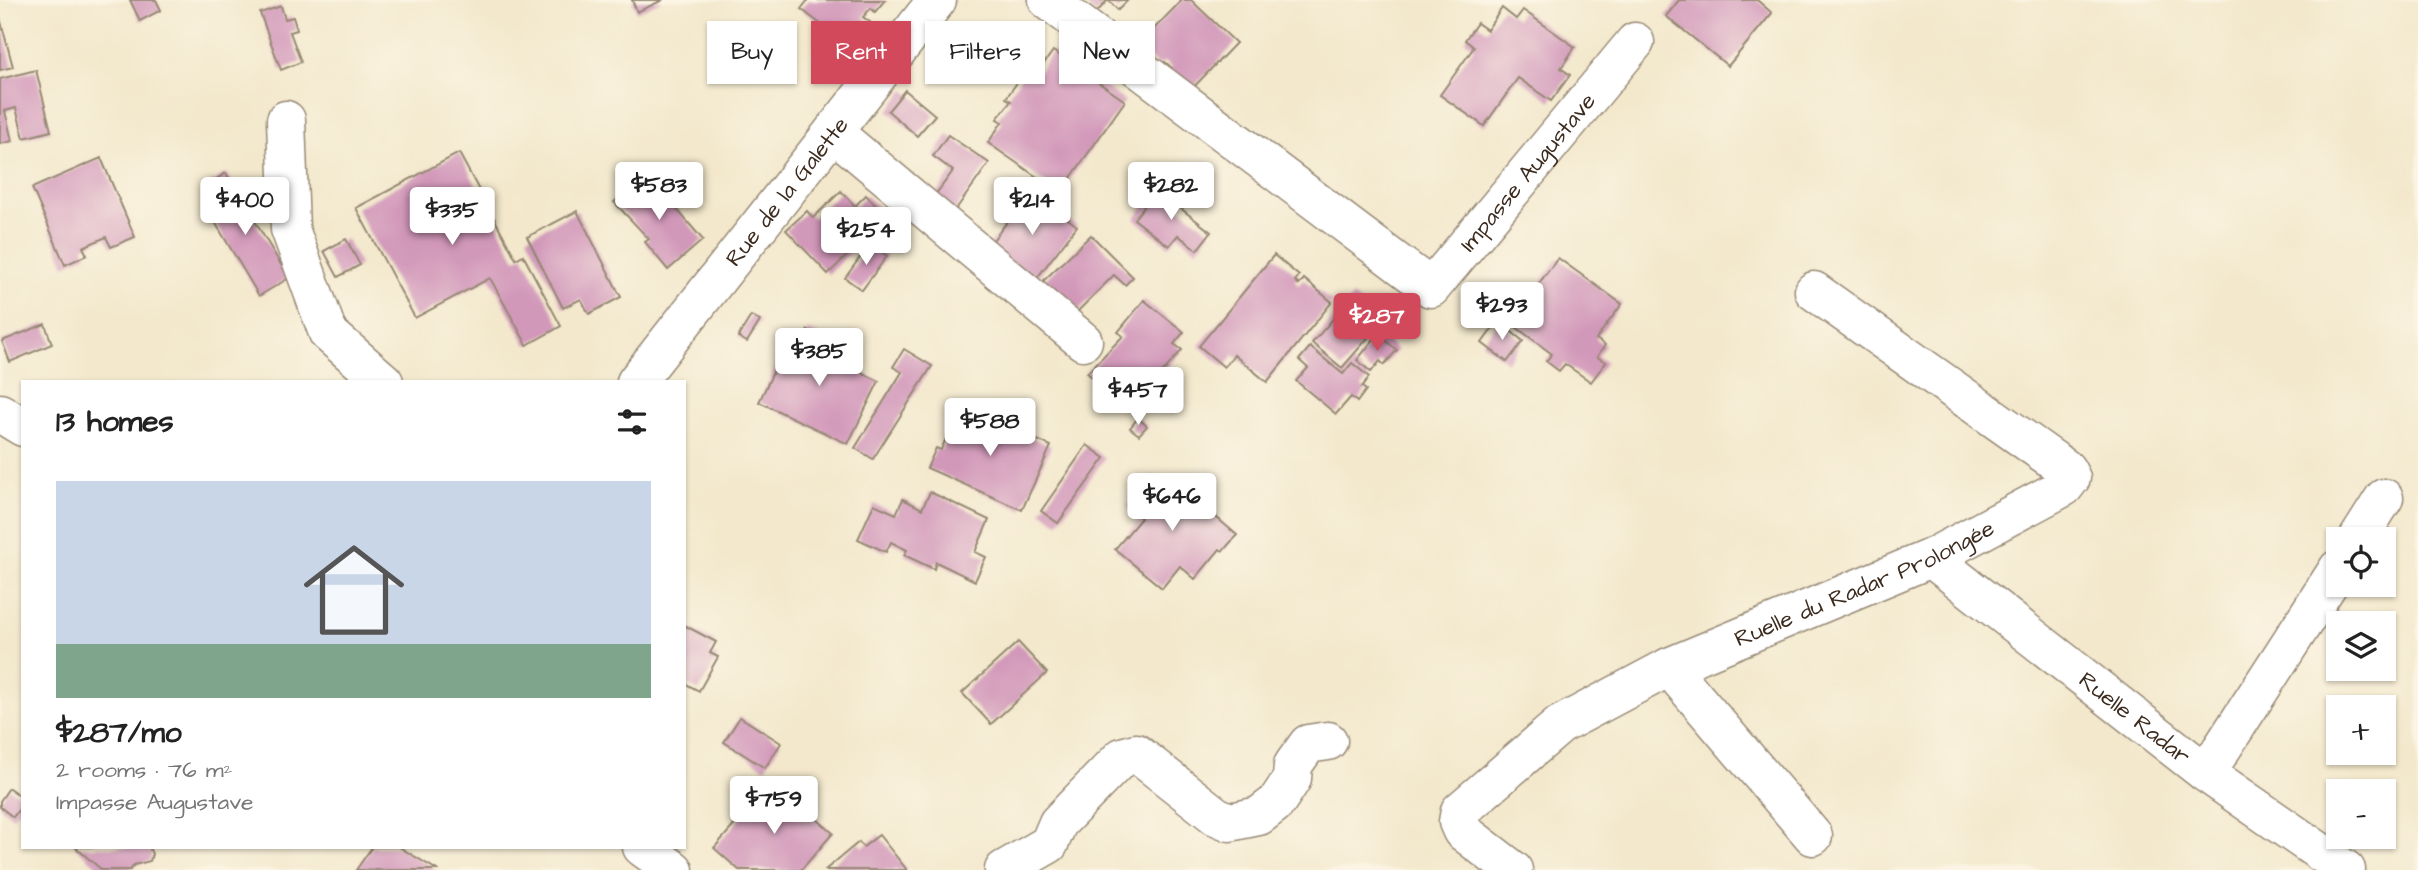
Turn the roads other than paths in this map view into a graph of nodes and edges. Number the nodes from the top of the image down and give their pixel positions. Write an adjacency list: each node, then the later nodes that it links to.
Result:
1 (937, 0): 5 (street, Rue de la Galette)
2 (1048, 0): 3 (street, Impasse Augustave)
3 (1635, 42)
4 (286, 120): 8 (street)
5 (833, 132): 7 (street); 9 (street, Rue de la Galette)
6 (1814, 291): 14 (street, Ruelle du Radar Prolongée)
7 (1083, 341)
8 (382, 380)
9 (638, 380)
10 (0, 412): 11 (street)
11 (21, 426)
12 (2384, 498): 13 (street)
13 (2366, 527)
14 (1931, 558): 16 (street, Ruelle du Radar Prolongée); 18 (street, Ruelle Radar)
15 (2326, 588): 18 (street)
16 (1669, 667): 19 (street); 23 (street, Ruelle du Radar Prolongée)
17 (1328, 741): 22 (street)
18 (2206, 773): 24 (street, Ruelle Radar)
19 (1813, 836)
20 (645, 849): 21 (street)
21 (674, 870)
22 (1004, 870)
23 (1513, 870)
24 (2346, 870)

